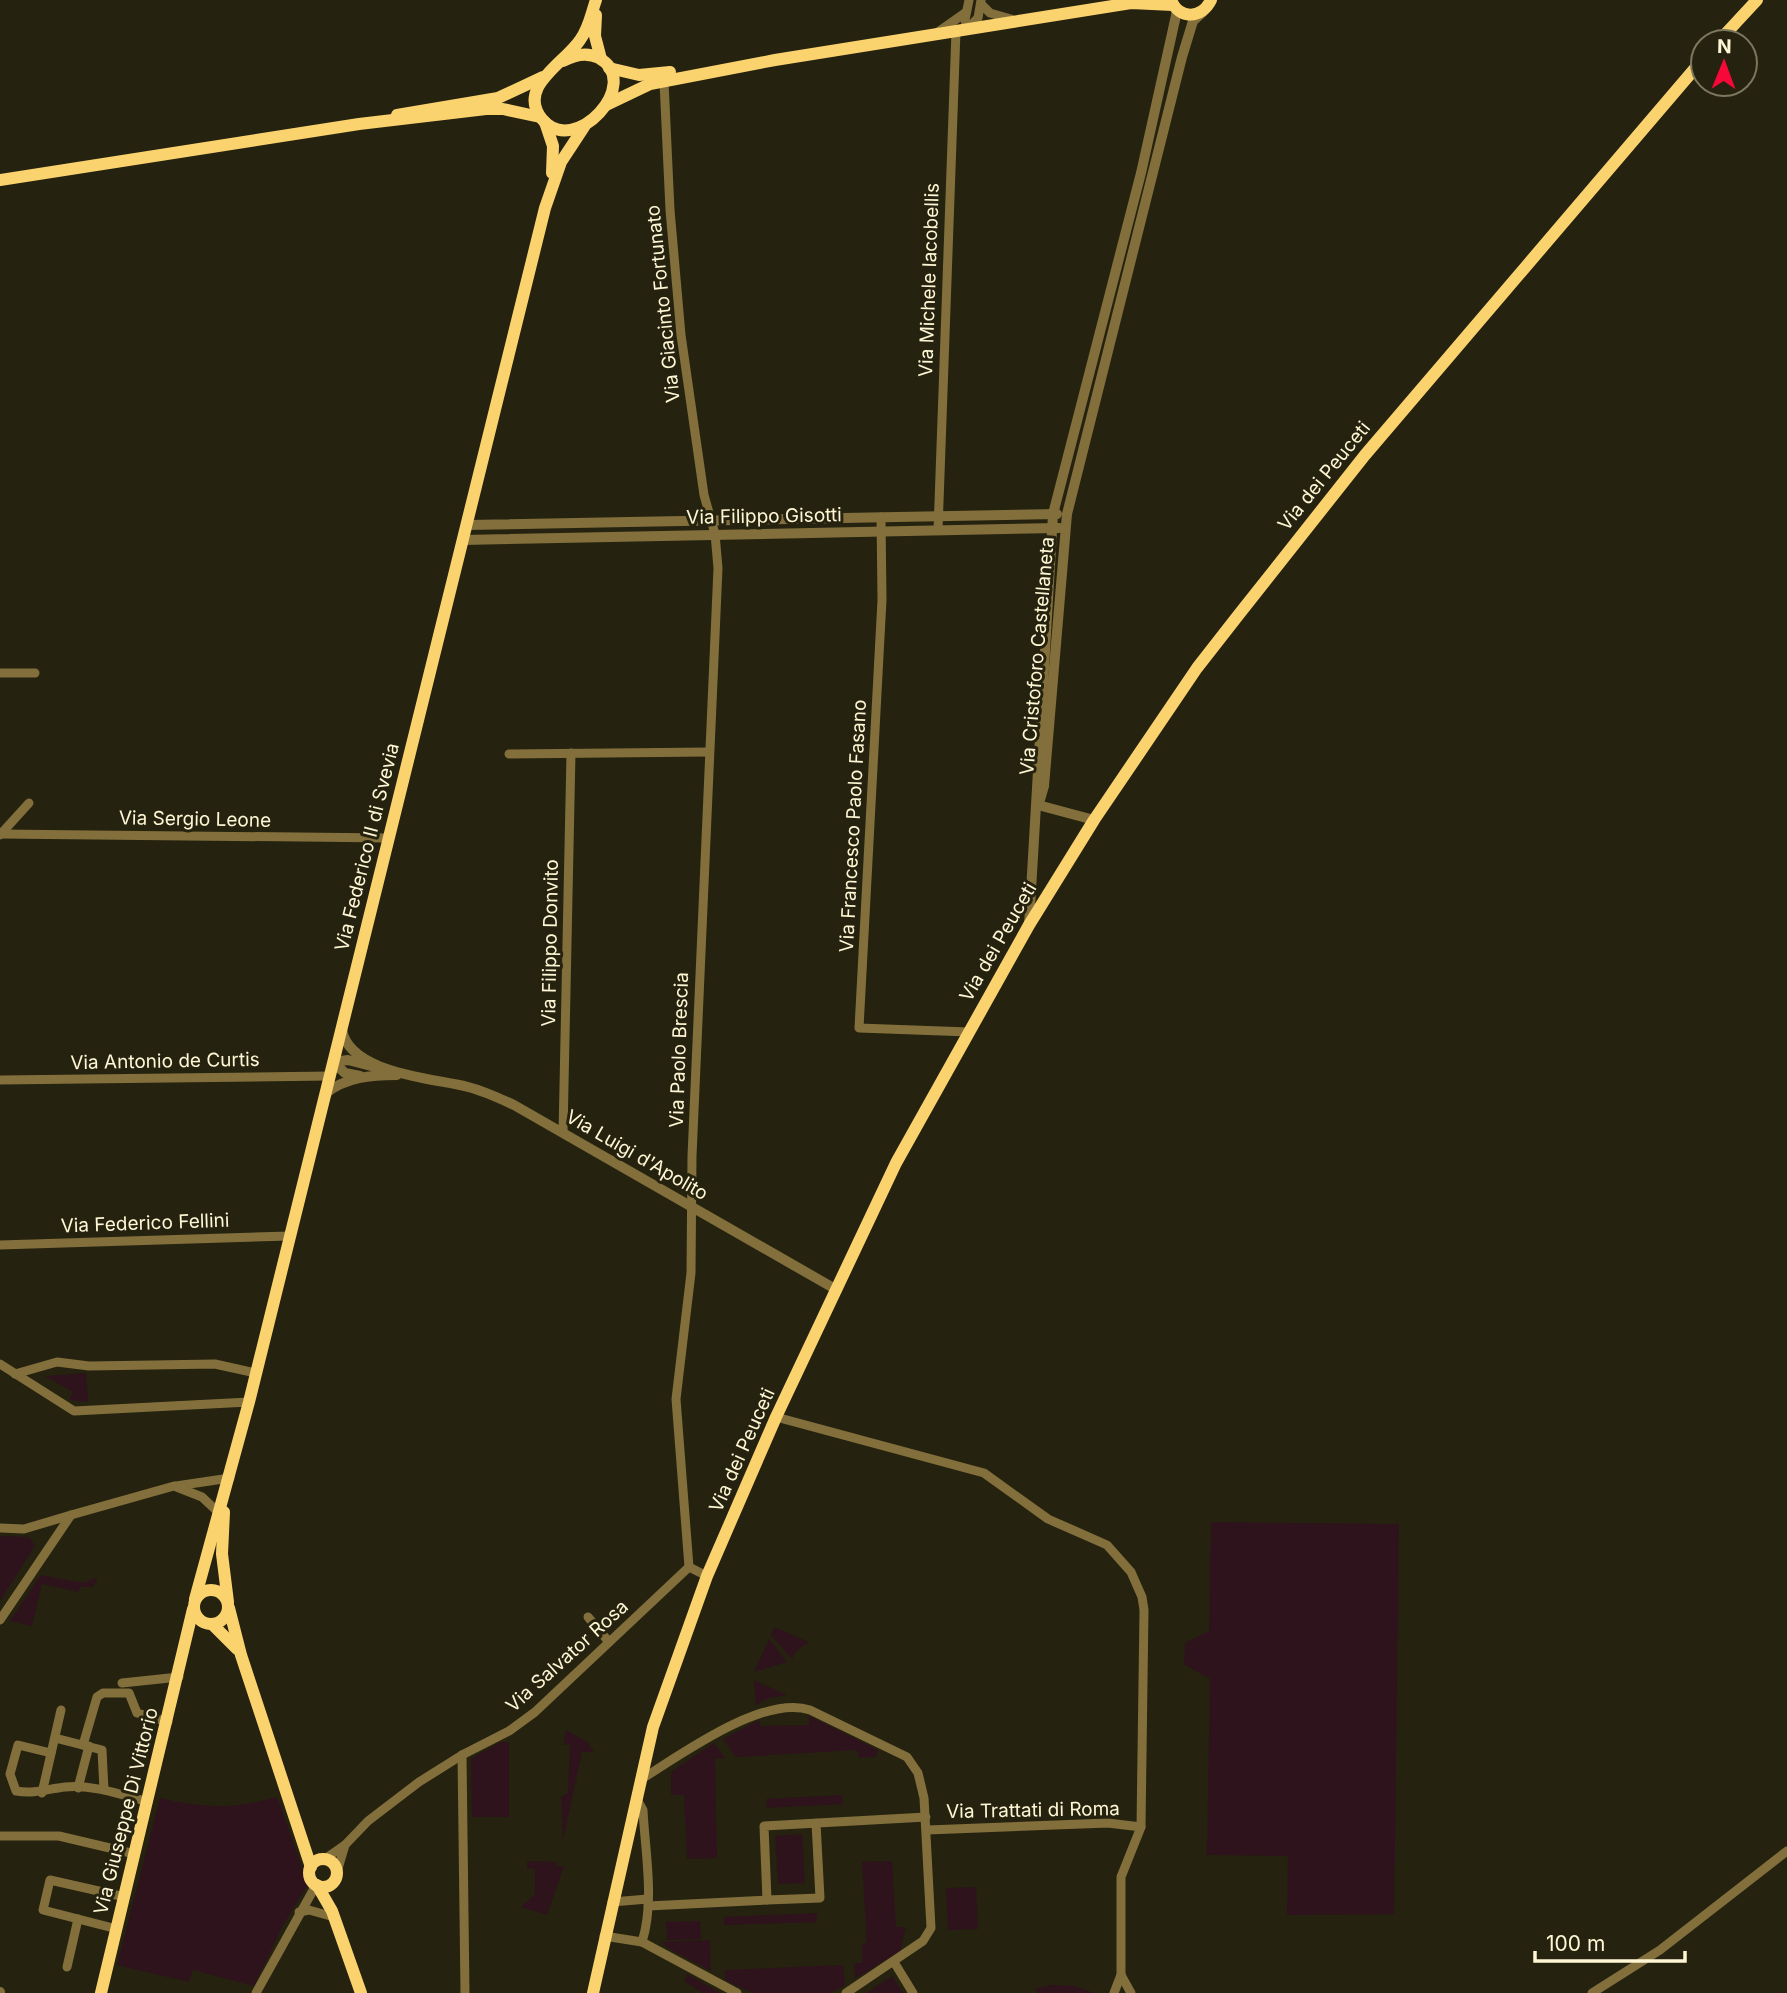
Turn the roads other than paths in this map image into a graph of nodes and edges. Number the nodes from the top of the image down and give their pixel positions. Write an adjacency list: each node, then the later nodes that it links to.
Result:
1 (597, 0): 14 (main road); 15 (main road)
2 (969, 0): 8 (street)
3 (1757, 0): 10 (main road)
4 (981, 2): 9 (street); 11 (street)
5 (1135, 2): 6 (main road); 9 (main road)
6 (1174, 5): 7 (main road); 25 (street, Via Cristoforo Castellaneta)
7 (1210, 5): 26 (street, Via Cristoforo Castellaneta)
8 (965, 13): 11 (street, Via Michele Iacobellis); 12 (street)
9 (1023, 20): 11 (main road)
10 (1730, 28)
11 (961, 30): 12 (main road); 28 (street, Via Michele Iacobellis)
12 (934, 35): 13 (main road)
13 (775, 60): 15 (main road); 18 (main road)
14 (563, 61): 15 (main road); 17 (main road)
15 (605, 63): 19 (main road)
16 (1689, 75): 44 (main road, Via dei Peuceti)
17 (544, 76): 20 (main road); 21 (main road)
18 (664, 82): 19 (main road); 29 (street, Via Giacinto Fortunato)
19 (606, 105): 22 (main road)
20 (543, 120): 21 (main road); 22 (main road); 24 (main road)
21 (359, 124): 23 (main road)
22 (584, 127): 24 (main road)
23 (0, 180)
24 (545, 208): 30 (main road, Via Federico II di Svevia)
25 (1053, 514): 26 (street, Via Filippo Gisotti); 28 (street, Via Filippo Gisotti); 32 (street, Via Cristoforo Castellaneta)
26 (1067, 514): 31 (street, Via Cristoforo Castellaneta)
27 (881, 517): 28 (street, Via Filippo Gisotti); 29 (street, Via Filippo Gisotti); 34 (street, Via Francesco Paolo Fasano)
28 (938, 517): 33 (street, Via Michele Iacobellis)
29 (711, 520): 30 (street, Via Filippo Gisotti); 35 (street, Via Giacinto Fortunato)
30 (467, 525): 36 (main road, Via Federico II di Svevia)
31 (1065, 527): 32 (street, Via Filippo Gisotti); 43 (street, Via Cristoforo Castellaneta)
32 (1052, 528): 33 (street, Via Filippo Gisotti); 43 (street, Via Cristoforo Castellaneta)
33 (938, 530): 34 (street, Via Filippo Gisotti)
34 (881, 531): 35 (street, Via Filippo Gisotti); 49 (street, Via Francesco Paolo Fasano)
35 (715, 534): 36 (street, Via Filippo Gisotti); 39 (street, Via Paolo Brescia)
36 (463, 540): 46 (main road, Via Federico II di Svevia)
37 (0, 673): 38 (street)
38 (35, 673)
39 (709, 752): 40 (street); 58 (street, Via Paolo Brescia)
40 (571, 753): 41 (street); 57 (street, Via Filippo Donvito)
41 (509, 754)
42 (29, 803): 45 (street, Via Sergio Leone)
43 (1038, 805): 44 (street); 47 (street)
44 (1094, 820): 47 (main road, Via dei Peuceti)
45 (1, 835): 46 (street, Via Sergio Leone)
46 (389, 838): 48 (main road, Via Federico II di Svevia)
47 (1029, 925): 49 (main road, Via dei Peuceti)
48 (341, 1029): 50 (main road, Via Federico II di Svevia); 51 (street, Via Luigi d'Apolito)
49 (969, 1032): 61 (main road, Via dei Peuceti)
50 (333, 1062): 51 (street); 52 (main road, Via Federico II di Svevia); 53 (street)
51 (381, 1066): 54 (street, Via Luigi d'Apolito)
52 (330, 1076): 55 (street, Via Antonio de Curtis); 56 (main road, Via Federico II di Svevia)
53 (373, 1076): 54 (street, Via Luigi d'Apolito); 56 (street, Via Luigi d'Apolito)
54 (410, 1076): 57 (street, Via Luigi d'Apolito)
55 (0, 1080)
56 (325, 1094): 59 (main road, Via Federico II di Svevia)
57 (564, 1133): 58 (street, Via Luigi d'Apolito)
58 (692, 1206): 61 (street, Via Luigi d'Apolito); 73 (street, Via Paolo Brescia)
59 (290, 1236): 60 (street, Via Federico Fellini); 63 (main road, Via Federico II di Svevia)
60 (0, 1245)
61 (837, 1290): 66 (main road, Via dei Peuceti)
62 (0, 1364): 64 (street)
63 (256, 1373): 64 (street); 65 (main road, Via Federico II di Svevia)
64 (15, 1374): 65 (street)
65 (250, 1402): 67 (main road, Via Federico II di Svevia)
66 (776, 1417): 74 (main road, Via dei Peuceti); 99 (street)
67 (230, 1478): 68 (street); 69 (main road, Via Federico II di Svevia)
68 (174, 1486): 70 (street); 71 (street)
69 (226, 1495): 70 (main road, Via Federico II di Svevia); 76 (main road, Via Federico II di Svevia)
70 (219, 1513): 75 (main road, Via Federico II di Svevia)
71 (71, 1516): 72 (street); 78 (street)
72 (0, 1528)
73 (689, 1567): 74 (street); 81 (street, Via Salvator Rosa)
74 (707, 1577): 91 (main road, Via dei Peuceti)
75 (194, 1604): 76 (main road); 79 (main road); 80 (main road, Via Federico II di Svevia)
76 (229, 1605): 79 (main road); 82 (main road, Via Federico II di Svevia)
77 (588, 1617): 81 (street)
78 (0, 1620)
79 (211, 1624): 80 (main road); 82 (main road, Via Federico II di Svevia)
80 (188, 1639): 83 (main road, Via Giuseppe Di Vittorio)
81 (609, 1642): 90 (street, Via Salvator Rosa)
82 (241, 1656): 102 (main road, Via Federico II di Svevia)
83 (179, 1677): 84 (street); 86 (main road, Via Giuseppe Di Vittorio)
84 (122, 1683)
85 (61, 1710): 87 (street)
86 (168, 1722): 88 (street); 96 (main road, Via Giuseppe Di Vittorio)
87 (55, 1738): 88 (street); 89 (street)
88 (86, 1745): 92 (street); 93 (street)
89 (51, 1752): 94 (street); 94 (street)
90 (462, 1755): 103 (street, Via Salvator Rosa); 126 (street)
91 (640, 1780): 95 (main road, Via dei Peuceti); 97 (street)
92 (78, 1788): 93 (street); 94 (street)
93 (104, 1790): 96 (street)
94 (41, 1793)
95 (636, 1798): 112 (main road, Via dei Peuceti); 113 (street)
96 (148, 1802): 105 (main road, Via Giuseppe Di Vittorio)
97 (926, 1817): 98 (street); 100 (street)
98 (816, 1823): 111 (street); 111 (street)
99 (1141, 1827): 100 (street, Via Trattati di Roma); 122 (street)
100 (927, 1830): 120 (street)
101 (0, 1836): 105 (street)
102 (304, 1839): 106 (main road); 107 (main road, Via Federico II di Svevia)
103 (345, 1845): 106 (street, Via Salvator Rosa); 108 (street)
104 (1787, 1851): 133 (street)
105 (135, 1854): 110 (main road, Via Giuseppe Di Vittorio)
106 (324, 1859): 107 (main road); 108 (main road)
107 (311, 1867): 109 (main road)
108 (337, 1874): 109 (main road); 115 (main road)
109 (317, 1885): 114 (street); 115 (main road)
110 (125, 1897): 116 (street); 117 (main road, Via Giuseppe Di Vittorio)
111 (768, 1900): 113 (street)
112 (612, 1902): 113 (street); 118 (main road, Via dei Peuceti)
113 (648, 1903): 119 (street)
114 (299, 1912): 115 (street); 124 (street)
115 (333, 1914): 125 (main road)
116 (78, 1919): 117 (street); 121 (street)
117 (117, 1928): 123 (main road, Via Giuseppe Di Vittorio)
118 (604, 1936): 119 (street); 127 (main road, Via dei Peuceti)
119 (642, 1942): 128 (street)
120 (894, 1962): 129 (street); 130 (street)
121 (67, 1967)
122 (1121, 1975): 131 (street); 132 (street)
123 (101, 1993)
124 (256, 1993)
125 (361, 1993)
126 (465, 1993)
127 (593, 1993)
128 (737, 1993)
129 (846, 1993)
130 (913, 1993)
131 (1114, 1993)
132 (1131, 1993)
133 (1591, 1993)

